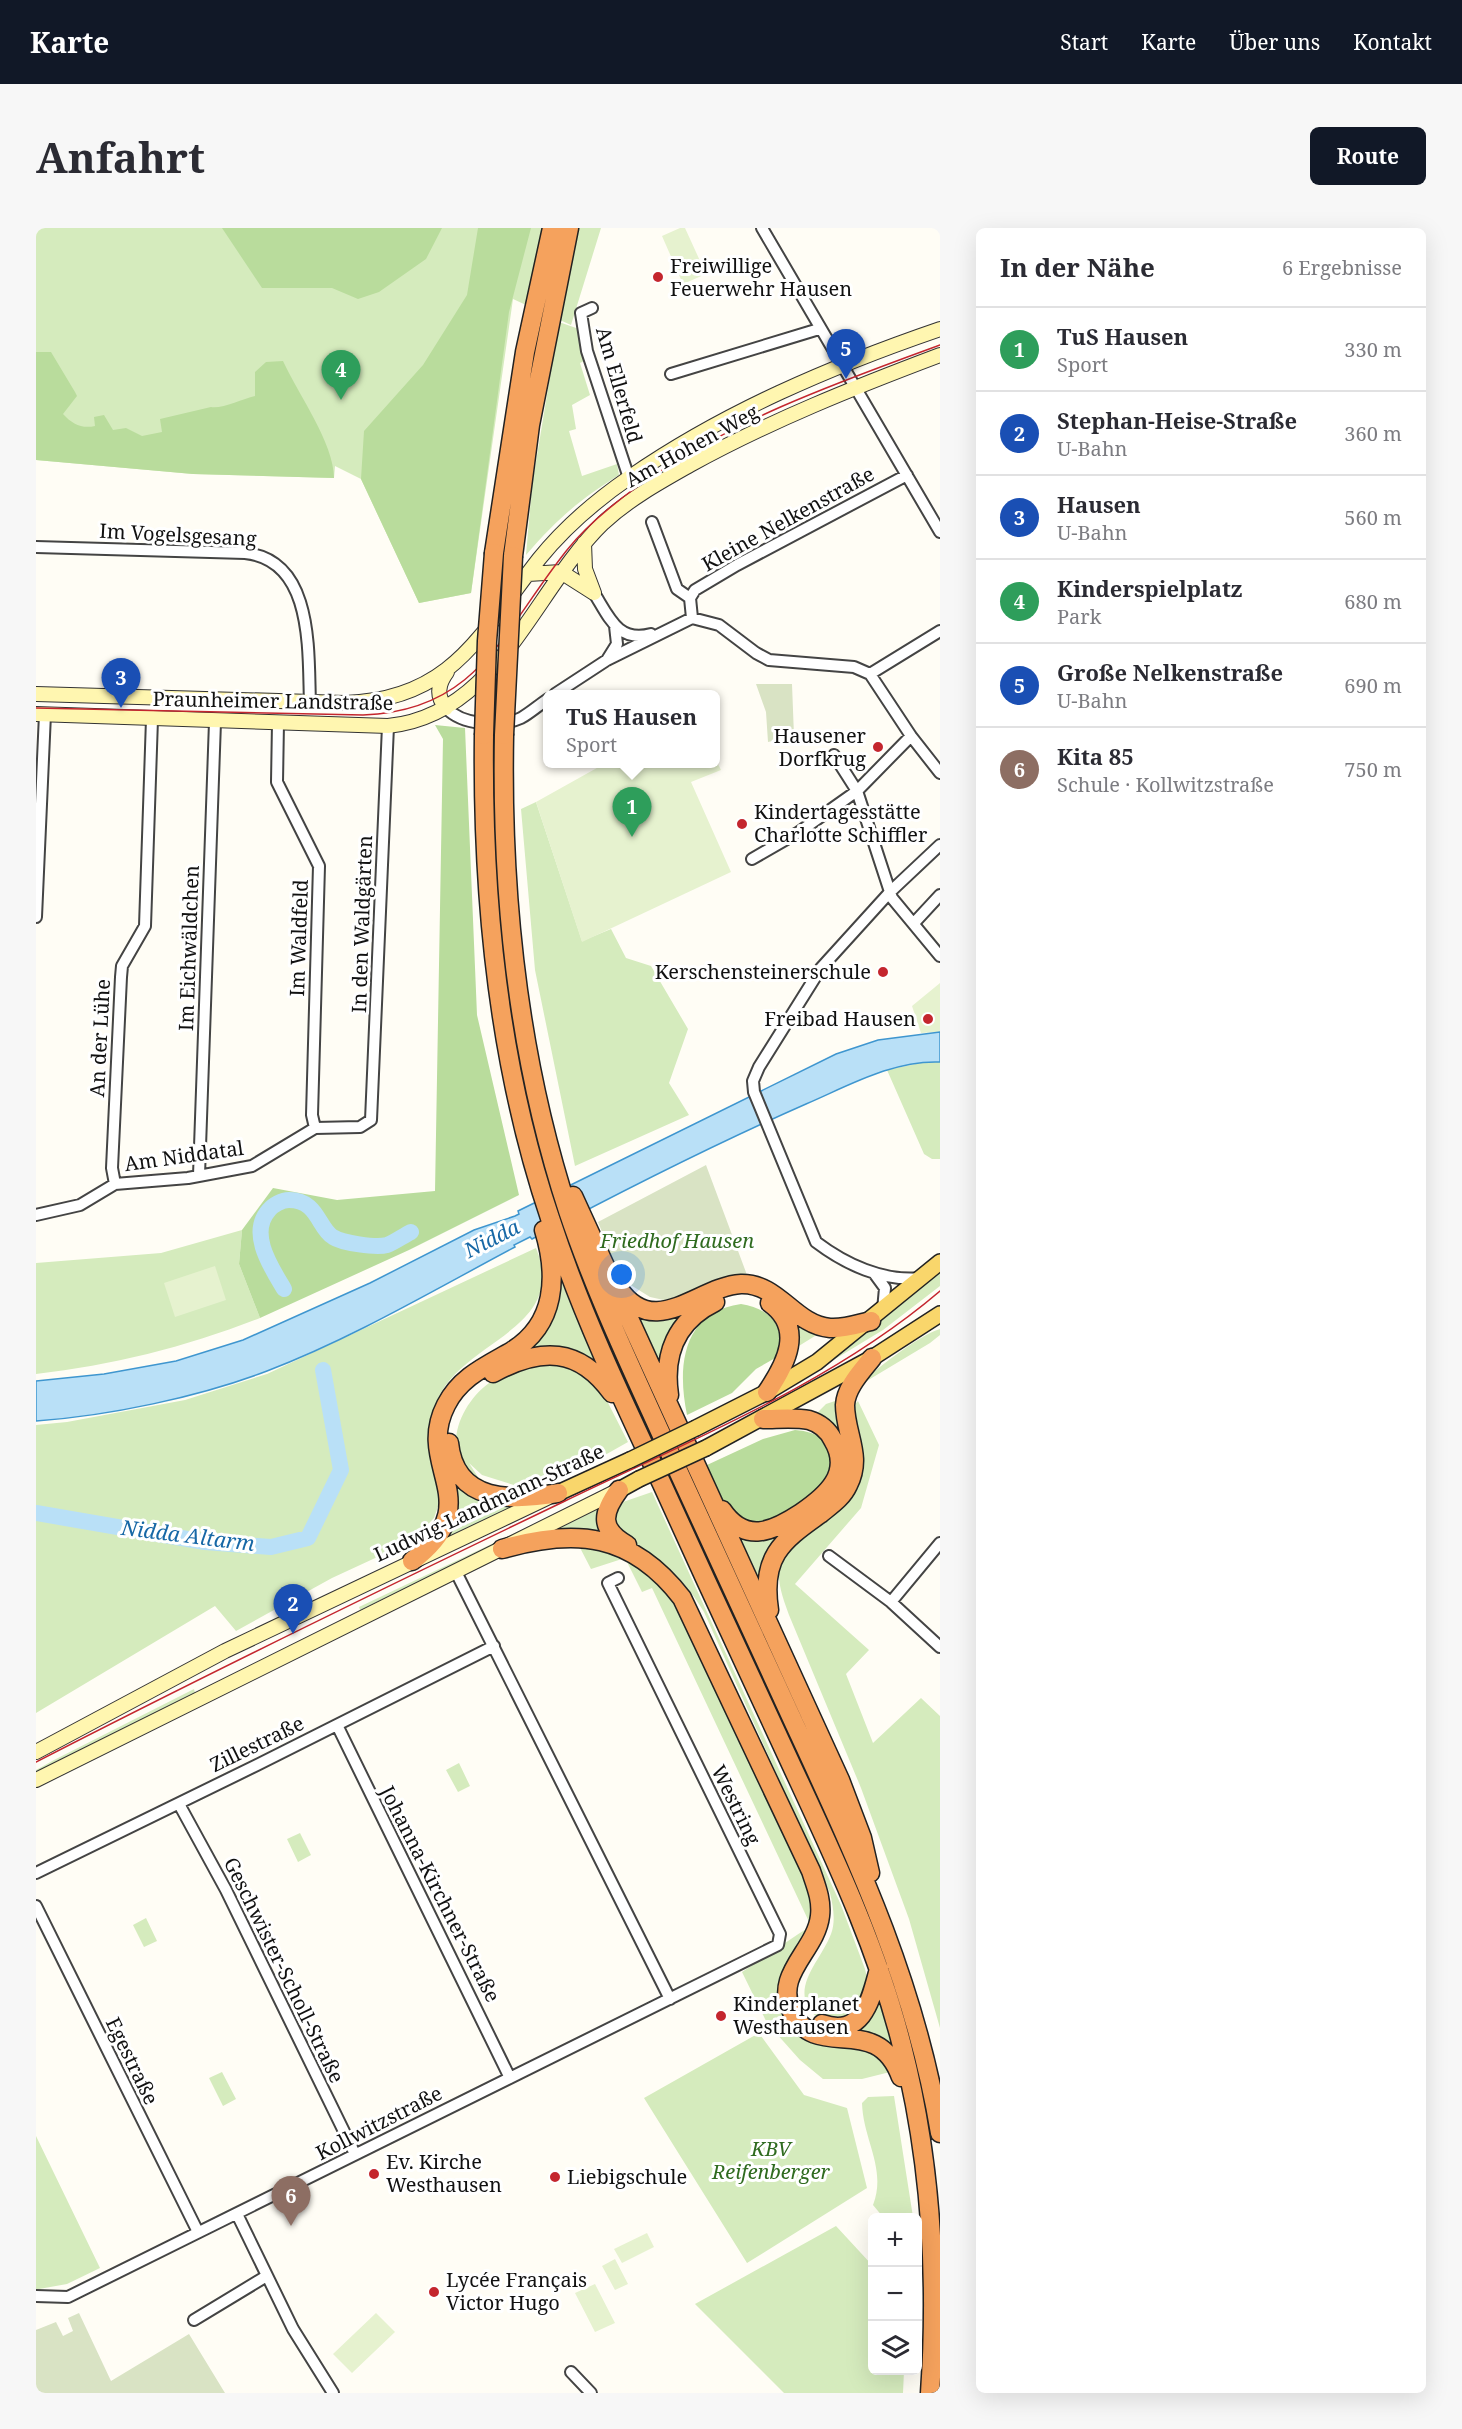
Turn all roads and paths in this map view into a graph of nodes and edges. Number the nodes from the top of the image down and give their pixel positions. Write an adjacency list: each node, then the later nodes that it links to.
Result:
1 (552, 228): 55 (highway, bridge)
2 (569, 228): 54 (highway, bridge)
3 (762, 228): 5 (street)
4 (592, 308): 12 (street, Am Ellerfeld)
5 (819, 329): 8 (street); 9 (street)
6 (940, 329): 8 (main road, Am Hohen Weg)
7 (940, 355): 10 (main road, Am Hohen Weg)
8 (841, 366): 10 (street); 12 (main road, Am Hohen Weg)
9 (671, 374)
10 (853, 388): 11 (street); 15 (main road, Am Hohen Weg)
11 (907, 475): 14 (street); 20 (street, Kleine Nelkenstraße)
12 (629, 478): 18 (main road, Am Hohen Weg)
13 (652, 522): 20 (street, Kleine Nelkenstraße)
14 (940, 532)
15 (584, 543): 17 (main road, Am Hohen Weg); 19 (main road)
16 (36, 547): 31 (street, Im Vogelsgesang)
17 (561, 572): 18 (main road); 19 (main road); 32 (main road, Am Hohen Weg)
18 (528, 573): 26 (main road, Am Hohen Weg)
19 (594, 593): 22 (street)
20 (690, 598): 21 (street, Kleine Nelkenstraße)
21 (692, 618): 24 (street); 27 (street)
22 (615, 626): 24 (street); 25 (street)
23 (940, 631): 27 (street)
24 (660, 633): 25 (street)
25 (607, 660): 28 (street)
26 (450, 668): 31 (main road, Praunheimer Landstraße); 32 (main road)
27 (870, 675): 38 (street)
28 (561, 690)
29 (36, 694): 31 (main road, Praunheimer Landstraße)
30 (543, 702): 32 (street)
31 (310, 703)
32 (441, 711): 37 (main road, Praunheimer Landstraße)
33 (40, 714): 34 (main road, Praunheimer Landstraße); 46 (street)
34 (152, 719): 35 (main road, Praunheimer Landstraße); 52 (street, An der Lühe)
35 (215, 722): 36 (main road, Praunheimer Landstraße); 51 (street, Im Eichwäldchen)
36 (278, 723): 37 (main road, Praunheimer Landstraße); 50 (street, Im Waldfeld)
37 (388, 726): 49 (street, In den Waldgärten)
38 (911, 736): 40 (street); 41 (street)
39 (834, 754): 41 (street)
40 (940, 773)
41 (856, 791): 43 (street); 44 (street)
42 (940, 845): 44 (street)
43 (752, 859)
44 (890, 892): 47 (street); 58 (street)
45 (940, 895): 47 (street)
46 (36, 917)
47 (914, 923): 48 (street)
48 (940, 956)
49 (368, 1124): 50 (street, Am Niddatal)
50 (315, 1128): 51 (street, Am Niddatal)
51 (199, 1175): 52 (street, Am Niddatal)
52 (115, 1184): 53 (street, Am Niddatal)
53 (36, 1215)
54 (586, 1240): 57 (highway); 87 (highway)
55 (556, 1256): 68 (highway); 75 (highway)
56 (940, 1262): 59 (main road, Ludwig-Landmann-Straße)
57 (604, 1268): 61 (highway); 66 (highway)
58 (874, 1273): 59 (street); 61 (street)
59 (921, 1278): 61 (main road, Ludwig-Landmann-Straße)
60 (940, 1314): 63 (main road)
61 (877, 1316): 65 (main road, Ludwig-Landmann-Straße)
62 (940, 1322): 63 (main road)
63 (918, 1330): 64 (main road)
64 (872, 1358): 67 (main road); 79 (highway)
65 (767, 1392): 66 (highway); 71 (main road, Ludwig-Landmann-Straße, bridge)
66 (672, 1412): 69 (highway)
67 (763, 1419): 69 (highway); 70 (main road, bridge)
68 (635, 1425): 71 (highway); 89 (highway)
69 (705, 1485): 79 (highway)
70 (619, 1490): 73 (main road); 89 (highway)
71 (558, 1493): 75 (main road, Ludwig-Landmann-Straße)
72 (940, 1543): 78 (street)
73 (502, 1549): 76 (main road); 92 (highway)
74 (829, 1556): 78 (street)
75 (412, 1561): 83 (main road, Ludwig-Landmann-Straße)
76 (456, 1572): 80 (street); 84 (main road)
77 (618, 1578): 90 (street, Westring)
78 (891, 1602): 81 (street)
79 (772, 1629): 87 (highway)
80 (494, 1646): 82 (street, Zillestraße); 90 (street)
81 (940, 1647)
82 (337, 1725): 85 (street, Zillestraße); 91 (street, Johanna-Kirchner-Straße)
83 (36, 1752)
84 (36, 1780)
85 (179, 1804): 86 (street, Zillestraße); 94 (street, Geschwister-Scholl-Straße)
86 (36, 1872)
87 (872, 1892): 93 (highway)
88 (36, 1906): 96 (street, Egestraße)
89 (879, 1969): 92 (highway)
90 (670, 1999): 91 (street, Kollwitzstraße)
91 (510, 2078): 94 (street, Kollwitzstraße)
92 (918, 2121): 103 (highway)
93 (940, 2133)
94 (355, 2154): 95 (street, Kollwitzstraße)
95 (237, 2214): 96 (street, Kollwitzstraße); 97 (street)
96 (198, 2232): 98 (street, Kollwitzstraße)
97 (265, 2277): 99 (street); 101 (street)
98 (36, 2296)
99 (194, 2320)
100 (571, 2372): 102 (street)
101 (333, 2393)
102 (591, 2393)
103 (930, 2393)

